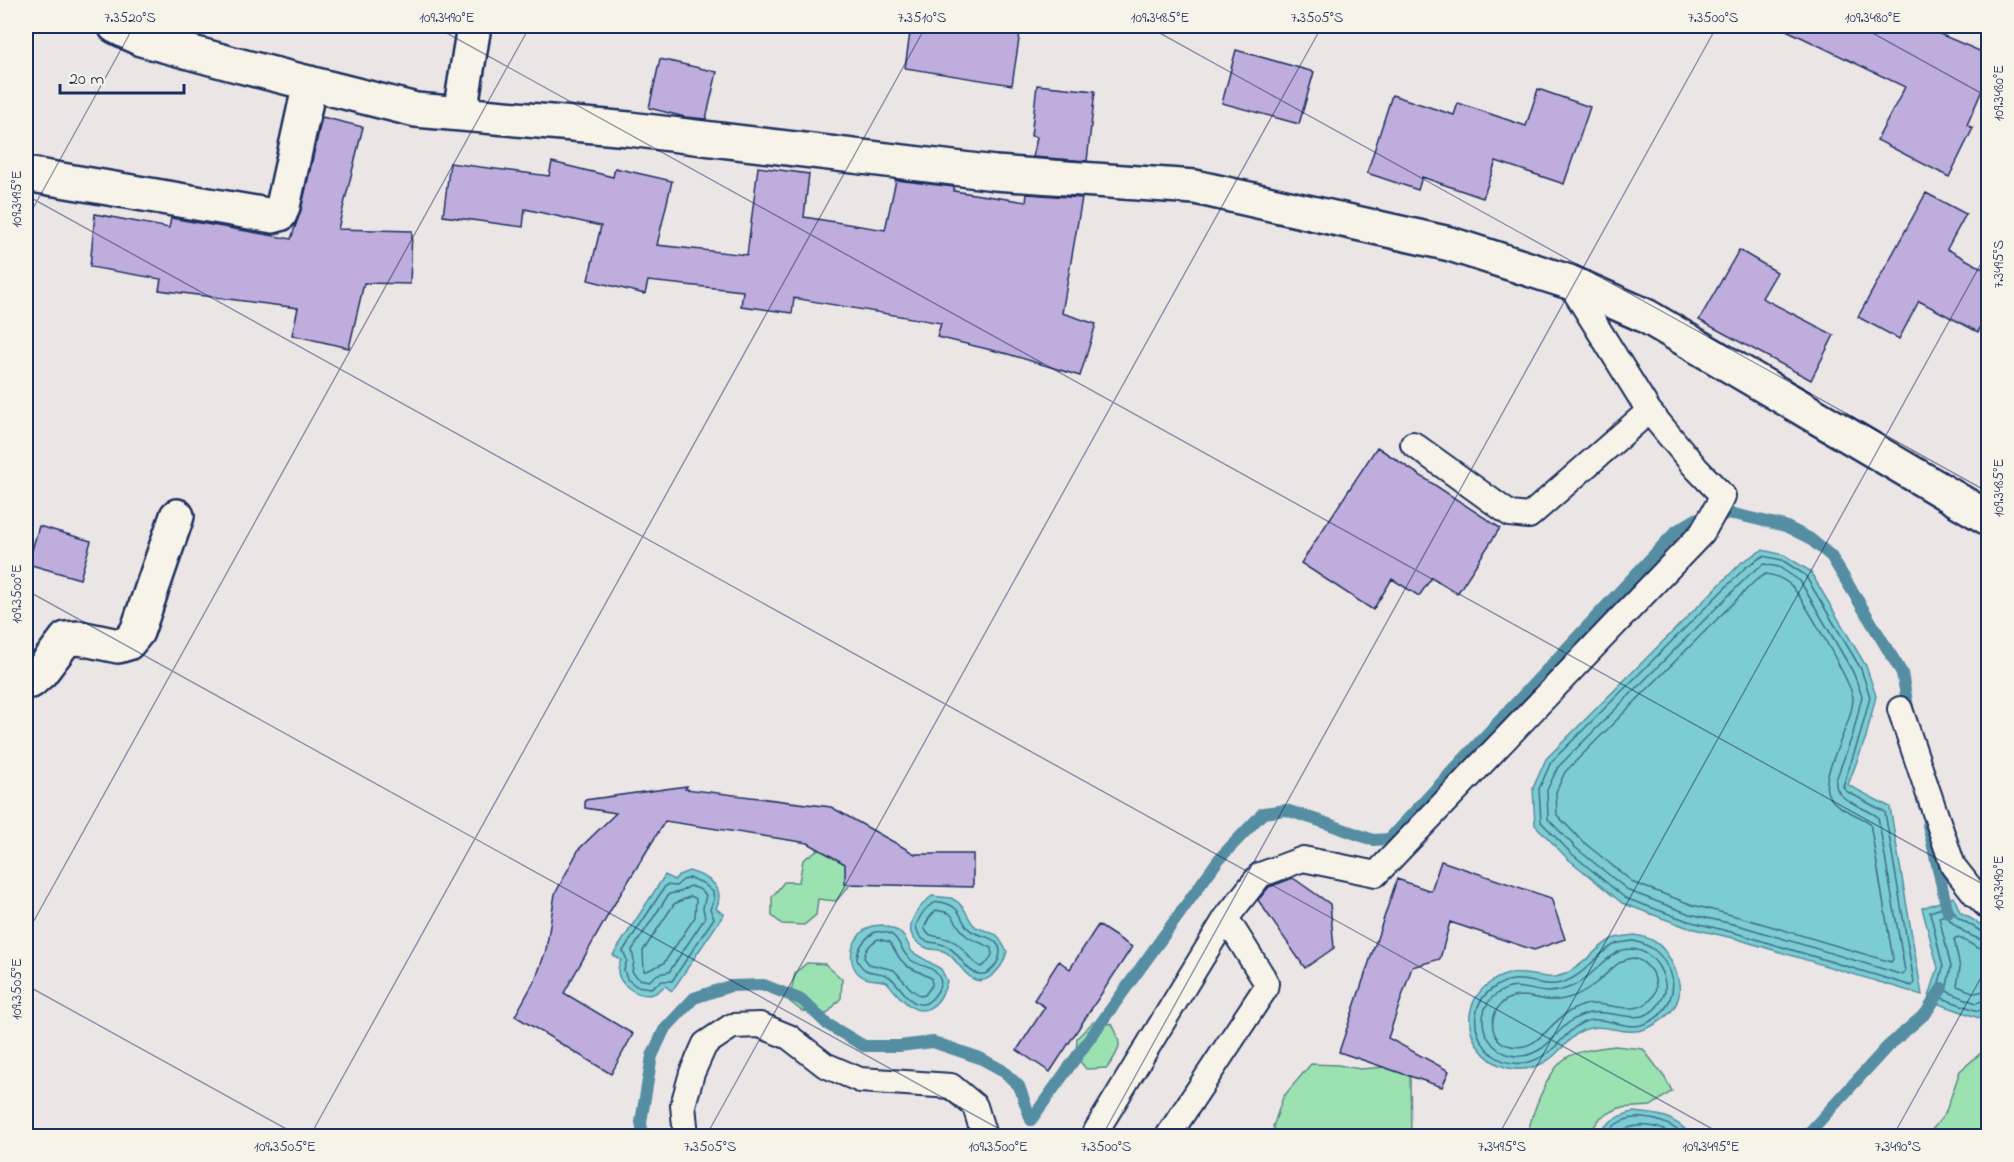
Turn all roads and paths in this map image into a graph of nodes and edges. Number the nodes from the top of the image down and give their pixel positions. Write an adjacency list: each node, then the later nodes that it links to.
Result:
1 (115, 26): 3 (street)
2 (474, 26): 4 (street)
3 (310, 82): 4 (street); 5 (street)
4 (460, 113): 6 (street)
5 (26, 174)
6 (1569, 282): 7 (lane); 10 (street)
7 (1648, 411): 8 (lane); 14 (lane)
8 (1413, 444)
9 (177, 516): 11 (street)
10 (1989, 518)
11 (26, 681)
12 (1900, 709): 13 (lane)
13 (1989, 907)
14 (1226, 918): 17 (lane); 18 (lane)
15 (686, 1137): 16 (lane)
16 (984, 1137)
17 (1093, 1137)
18 (1168, 1137)

